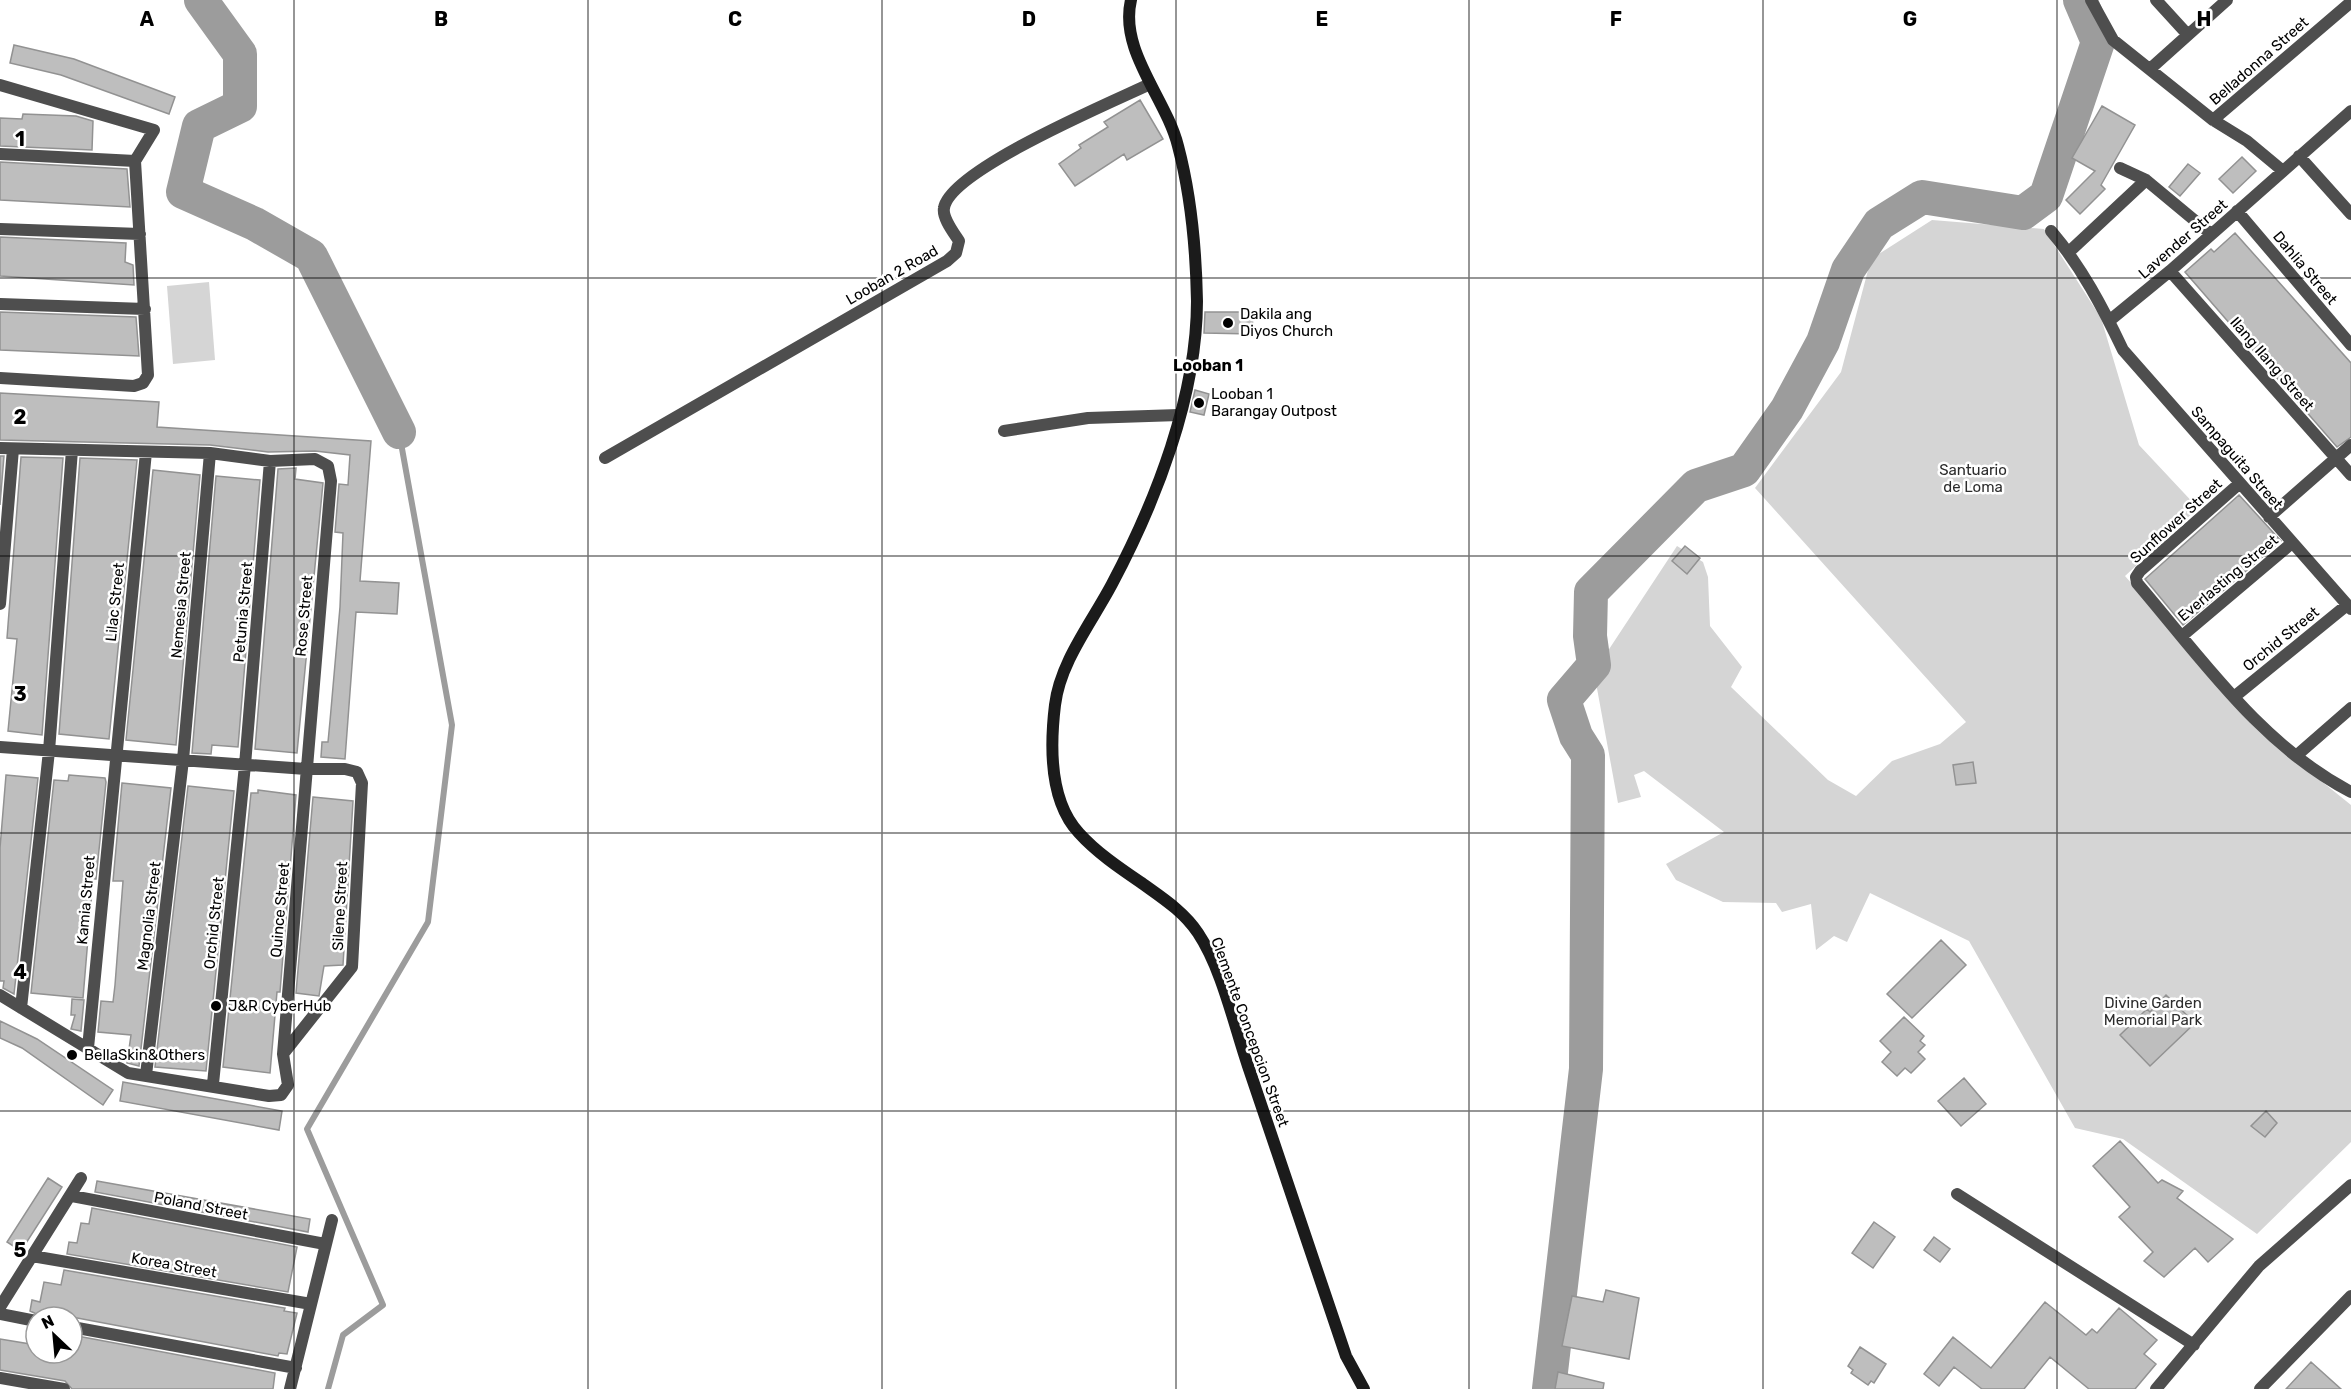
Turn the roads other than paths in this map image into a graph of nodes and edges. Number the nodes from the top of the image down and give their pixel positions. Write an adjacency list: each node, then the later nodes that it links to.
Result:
1 (1131, 0): 8 (street)
2 (2091, 0): 7 (street)
3 (2156, 0): 6 (street)
4 (2227, 0): 6 (street)
5 (2351, 2): 11 (street, Belladonna Street)
6 (2188, 35): 7 (street)
7 (2150, 69): 11 (street)
8 (1149, 84): 31 (street, Clemente Concepcion Street); 39 (street, Looban 2 Road)
9 (0, 85): 14 (street)
10 (2351, 111): 13 (street, Lavender Street)
11 (2213, 120): 16 (street)
12 (0, 154): 14 (street)
13 (2300, 156): 16 (street, Lavender Street); 19 (street)
14 (135, 161): 22 (street)
15 (2120, 168): 17 (street)
16 (2278, 174): 18 (street, Lavender Street)
17 (2146, 180): 23 (street); 24 (street)
18 (2237, 211): 23 (street, Lavender Street); 29 (street, Dahlia Street)
19 (2351, 214)
20 (0, 229): 22 (street)
21 (2052, 231): 24 (street, Sampaguita Street)
22 (140, 234): 27 (street)
23 (2211, 234): 25 (street, Lavender Street)
24 (2069, 252): 28 (street, Sampaguita Street)
25 (2170, 271): 28 (street, Lavender Street); 40 (street, Ilang Ilang Street)
26 (0, 304): 27 (street)
27 (145, 309): 30 (street)
28 (2109, 321): 43 (street, Sampaguita Street)
29 (2350, 342)
30 (0, 378)
31 (1179, 415): 32 (street); 83 (street, Clemente Concepcion Street)
32 (1004, 431)
33 (2351, 445): 40 (street)
34 (0, 448): 35 (street)
35 (13, 449): 36 (street); 46 (street)
36 (72, 450): 37 (street); 52 (street)
37 (146, 452): 38 (street); 53 (street, Lilac Street)
38 (210, 453): 41 (street); 55 (street, Nemesia Street)
39 (604, 458)
40 (2335, 458): 42 (street, Ilang Ilang Street); 44 (street)
41 (270, 461): 56 (street, Petunia Street); 57 (street, Rose Street)
42 (2351, 475)
43 (2240, 483): 44 (street, Sampaguita Street); 48 (street, Sunflower Street)
44 (2269, 517): 45 (street, Sampaguita Street)
45 (2292, 543): 47 (street, Sampaguita Street); 48 (street, Everlasting Street)
46 (0, 604)
47 (2349, 607): 49 (street, Orchid Street)
48 (2182, 636): 49 (street)
49 (2234, 696): 54 (street)
50 (2351, 708): 54 (street)
51 (0, 747): 52 (street)
52 (49, 751): 53 (street); 60 (street)
53 (114, 755): 55 (street); 61 (street, Kamia Street)
54 (2296, 756): 58 (street)
55 (183, 760): 56 (street); 63 (street, Magnolia Street)
56 (245, 765): 57 (street); 64 (street, Orchid Street)
57 (306, 769): 62 (street, Quince Street); 62 (street, Silene Street)
58 (2351, 792)
59 (0, 996): 60 (street)
60 (21, 1008): 61 (street)
61 (88, 1048): 63 (street)
62 (283, 1054): 64 (street, Quince Street)
63 (146, 1075): 64 (street)
64 (213, 1084)
65 (81, 1178): 68 (street)
66 (2351, 1185): 78 (street)
67 (1957, 1194): 78 (street)
68 (72, 1196): 70 (street, Poland Street); 71 (street)
69 (332, 1220): 70 (street)
70 (325, 1244): 73 (street)
71 (32, 1256): 73 (street, Korea Street); 74 (street)
72 (2351, 1296): 85 (street)
73 (311, 1304): 79 (street)
74 (0, 1307)
75 (0, 1314): 76 (street)
76 (24, 1319)
77 (84, 1329): 79 (street)
78 (2194, 1345): 84 (street)
79 (296, 1368): 82 (street)
80 (0, 1378): 81 (street)
81 (64, 1389)
82 (290, 1389)
83 (1364, 1389)
84 (2156, 1389)
85 (2260, 1389)

